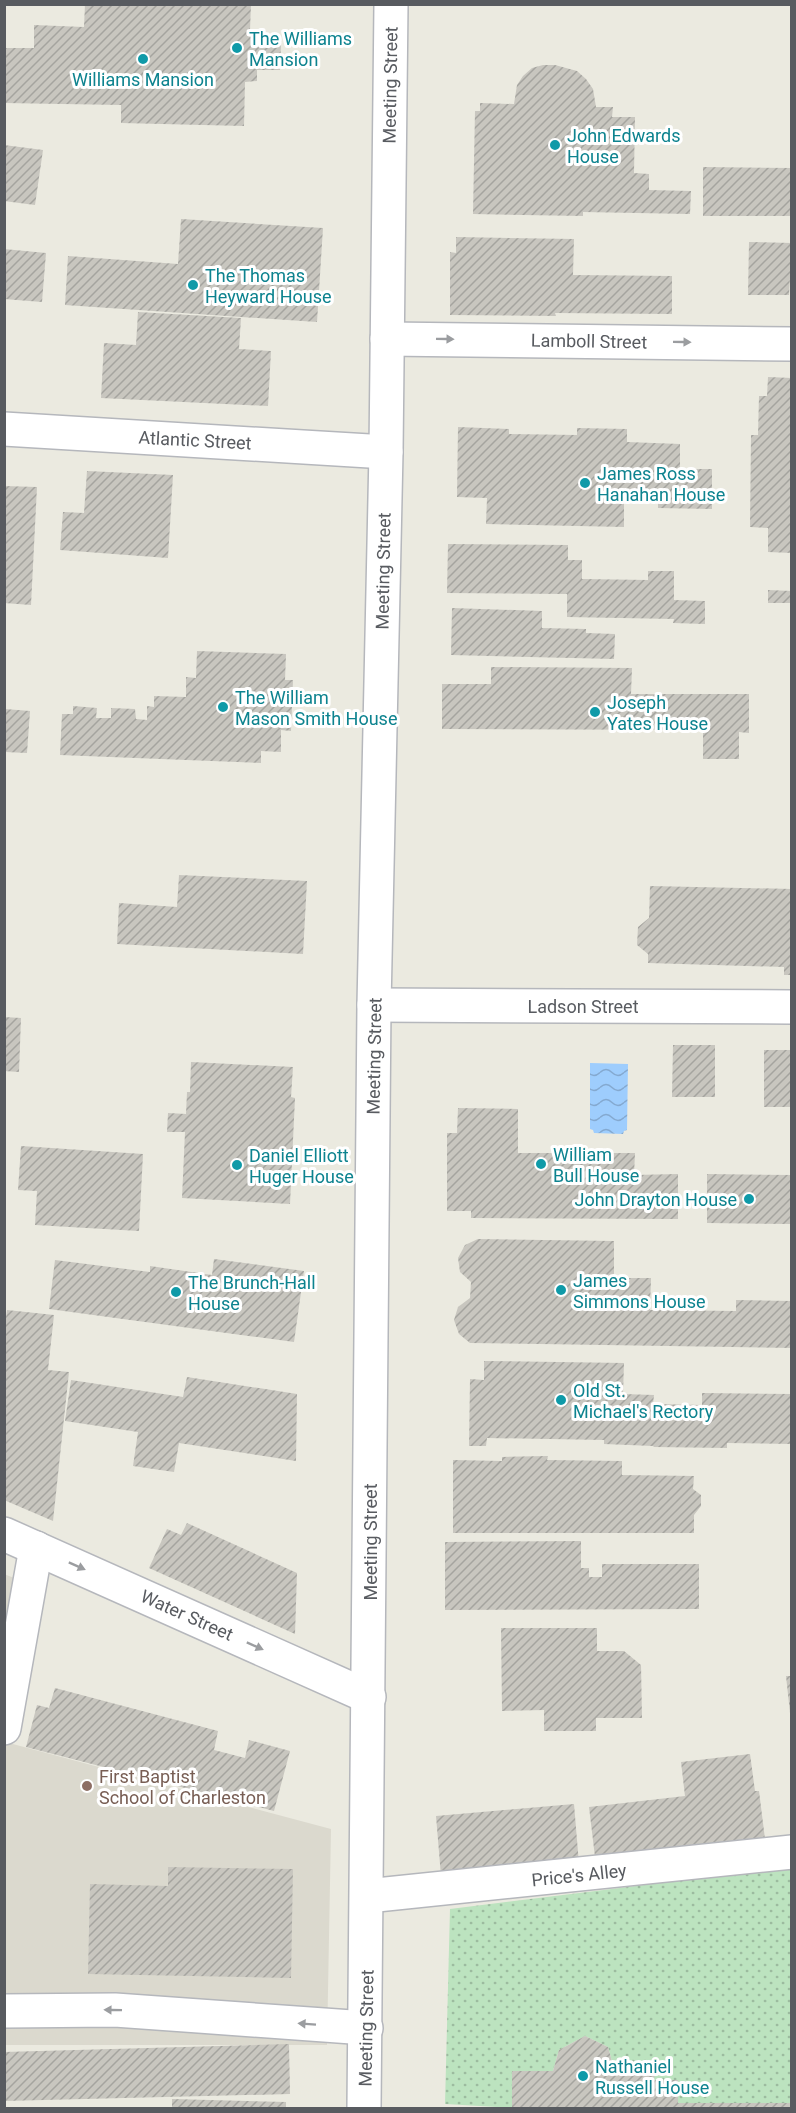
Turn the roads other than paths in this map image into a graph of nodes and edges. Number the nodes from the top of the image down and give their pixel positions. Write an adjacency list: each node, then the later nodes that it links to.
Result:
1 (391, 4): 2 (street, Meeting Street)
2 (387, 339): 3 (street, Lamboll Street, one-way to 3); 5 (street, Meeting Street)
3 (792, 344)
4 (4, 429): 5 (street, Atlantic Street)
5 (386, 452): 6 (street, Meeting Street)
6 (374, 1005): 7 (street, Ladson Street); 10 (street, Meeting Street)
7 (792, 1008)
8 (4, 1534): 9 (street, Water Street)
9 (36, 1548): 10 (street, Water Street, one-way to 10); 11 (street)
10 (369, 1697): 13 (street, Meeting Street)
11 (4, 1728)
12 (792, 1852): 13 (street, Price's Alley)
13 (367, 1896): 15 (street, Meeting Street)
14 (4, 2012): 15 (street, one-way to 14)
15 (366, 2028): 16 (street, Meeting Street)
16 (364, 2109)

